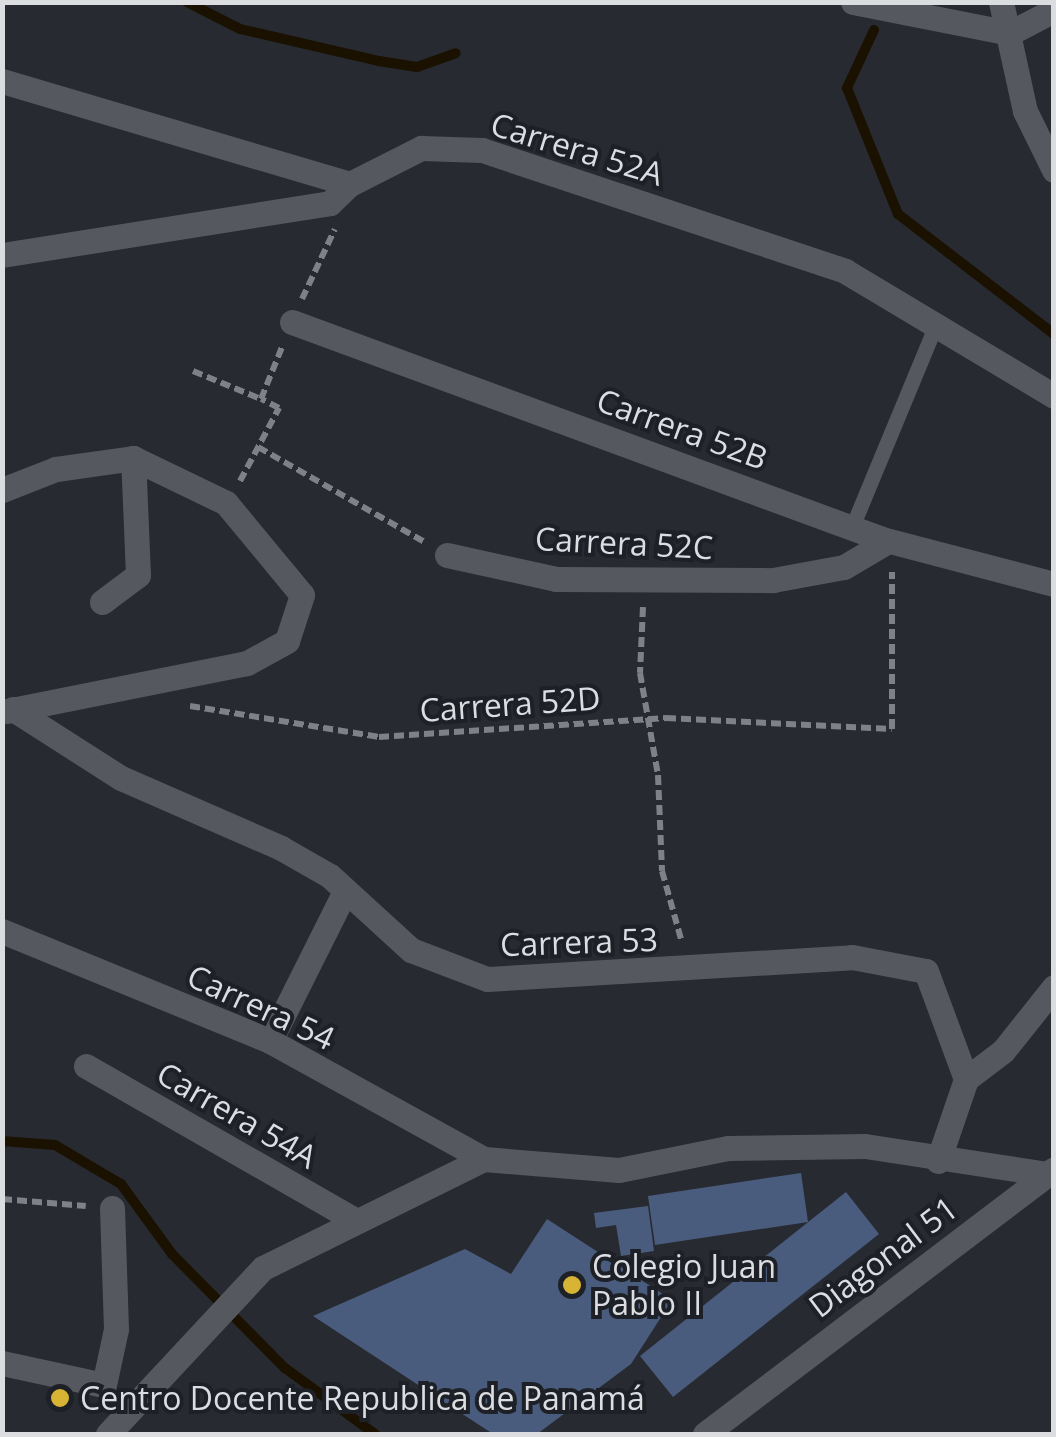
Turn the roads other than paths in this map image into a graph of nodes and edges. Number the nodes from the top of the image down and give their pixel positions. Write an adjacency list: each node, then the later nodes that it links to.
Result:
1 (1001, 2): 4 (street)
2 (860, 4): 4 (street)
3 (1054, 10): 4 (street)
4 (1010, 34): 6 (street)
5 (2, 82): 7 (street)
6 (1054, 170)
7 (350, 184): 8 (street); 10 (street, Carrera 52A)
8 (6, 262)
9 (292, 322): 14 (street, Carrera 52B)
10 (936, 326): 11 (street, Carrera 52A); 14 (lane)
11 (1054, 396)
12 (134, 458): 13 (street); 18 (street); 19 (street)
13 (2, 490)
14 (852, 527): 15 (street, Carrera 52B)
15 (888, 541): 16 (street, Carrera 52C); 17 (street, Carrera 52B)
16 (446, 554)
17 (1054, 584)
18 (102, 602)
19 (8, 711): 20 (street, Carrera 53)
20 (345, 892): 23 (street); 25 (street, Carrera 53)
21 (2, 931): 23 (street, Carrera 54)
22 (1054, 987): 25 (street)
23 (270, 1041): 26 (street, Carrera 54)
24 (86, 1066): 30 (street, Carrera 54A)
25 (966, 1078): 27 (street)
26 (484, 1159): 27 (street); 30 (street)
27 (938, 1161): 28 (street)
28 (1050, 1172): 35 (street, Diagonal 51)
29 (112, 1208): 32 (street)
30 (354, 1220): 33 (street)
31 (2, 1363): 32 (street)
32 (104, 1384): 33 (street)
33 (130, 1412): 34 (street)
34 (108, 1434)
35 (705, 1434)

